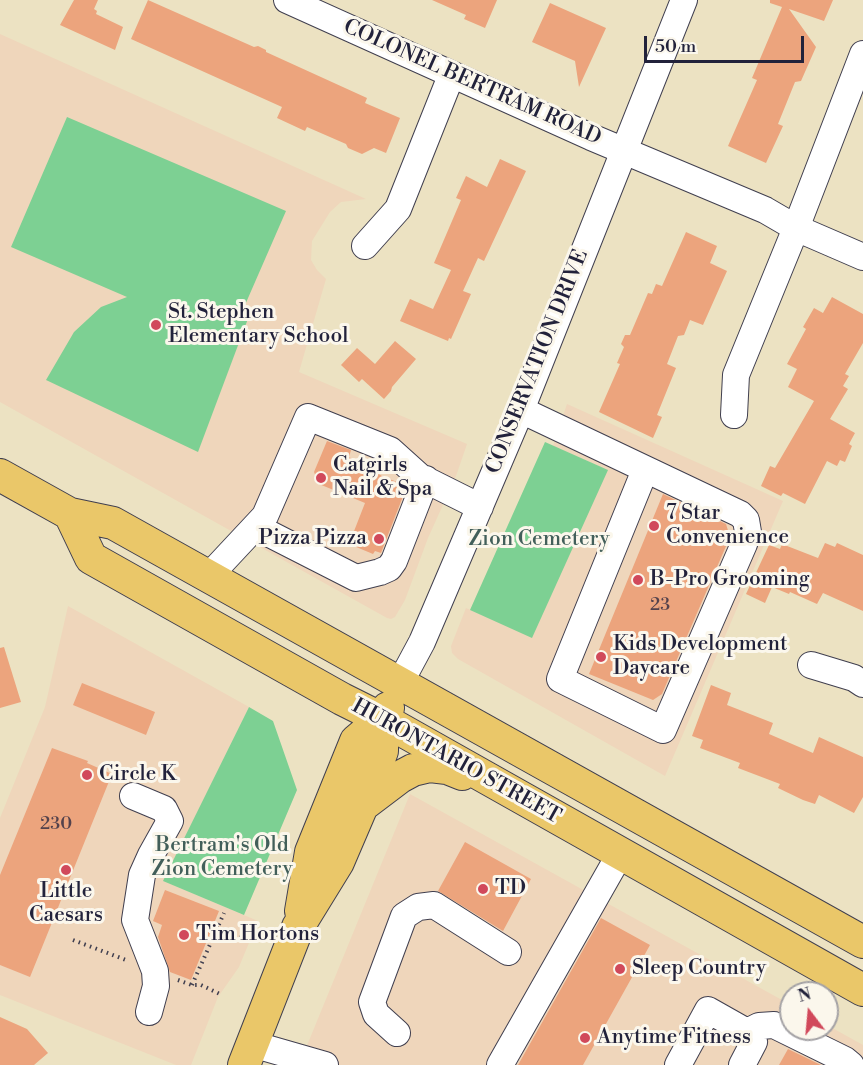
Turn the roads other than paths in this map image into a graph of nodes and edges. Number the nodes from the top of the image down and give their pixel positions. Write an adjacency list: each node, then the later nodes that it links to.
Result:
1 (287, 0): 4 (street, COLONEL BERTRAM ROAD)
2 (684, 0): 5 (street, CONSERVATION DRIVE)
3 (863, 54): 6 (street)
4 (452, 76): 5 (street, COLONEL BERTRAM ROAD); 7 (street)
5 (624, 152): 6 (street, COLONEL BERTRAM ROAD); 9 (street, CONSERVATION DRIVE)
6 (796, 228): 8 (street, COLONEL BERTRAM ROAD); 10 (street)
7 (365, 246)
8 (863, 257)
9 (521, 410): 11 (street); 14 (street, CONSERVATION DRIVE)
10 (734, 415)
11 (645, 470): 11 (street)
12 (0, 475): 15 (main road, HURONTARIO STREET)
13 (426, 479): 14 (street); 16 (street); 16 (street)
14 (480, 507): 19 (street, CONSERVATION DRIVE)
15 (70, 514): 17 (main road, HURONTARIO STREET); 21 (main road, HURONTARIO STREET)
16 (256, 527): 17 (street)
17 (208, 577): 19 (main road, HURONTARIO STREET)
18 (810, 665): 20 (street)
19 (400, 683): 21 (main road, CONSERVATION DRIVE); 27 (main road, HURONTARIO STREET)
20 (863, 684)
21 (382, 719): 23 (main road, HURONTARIO STREET); 24 (main road); 26 (main road)
22 (133, 795): 30 (street)
23 (528, 803): 24 (main road); 25 (main road, HURONTARIO STREET)
24 (362, 806): 26 (main road)
25 (620, 854): 29 (main road, HURONTARIO STREET); 35 (street)
26 (298, 927): 33 (main road)
27 (863, 942)
28 (508, 951): 32 (street)
29 (863, 990)
30 (149, 1012)
31 (747, 1032): 36 (street); 37 (street); 38 (street)
32 (397, 1033)
33 (248, 1054): 34 (street)
34 (325, 1065)
35 (500, 1065)
36 (678, 1065)
37 (742, 1065)
38 (851, 1065)

